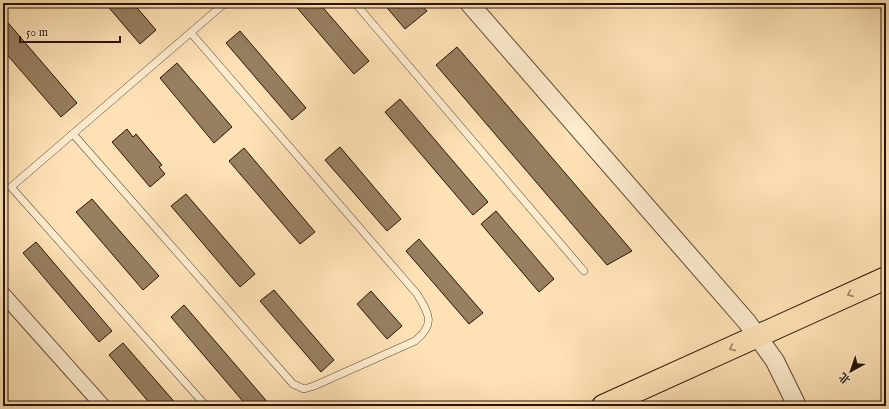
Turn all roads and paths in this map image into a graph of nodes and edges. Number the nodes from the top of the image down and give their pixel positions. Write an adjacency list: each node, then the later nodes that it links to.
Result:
1 (225, 3): 4 (lane)
2 (355, 3): 6 (lane)
3 (469, 3): 10 (street)
4 (191, 33): 5 (lane); 5 (lane)
5 (73, 134): 12 (lane)
6 (584, 271)
7 (886, 278): 10 (main road, one-way to 10)
8 (3, 294): 11 (street)
9 (886, 294): 10 (main road)
10 (761, 343): 13 (main road, one-way to 13); 14 (main road); 15 (street)
11 (103, 406)
12 (206, 406)
13 (603, 406)
14 (638, 406)
15 (797, 406)

